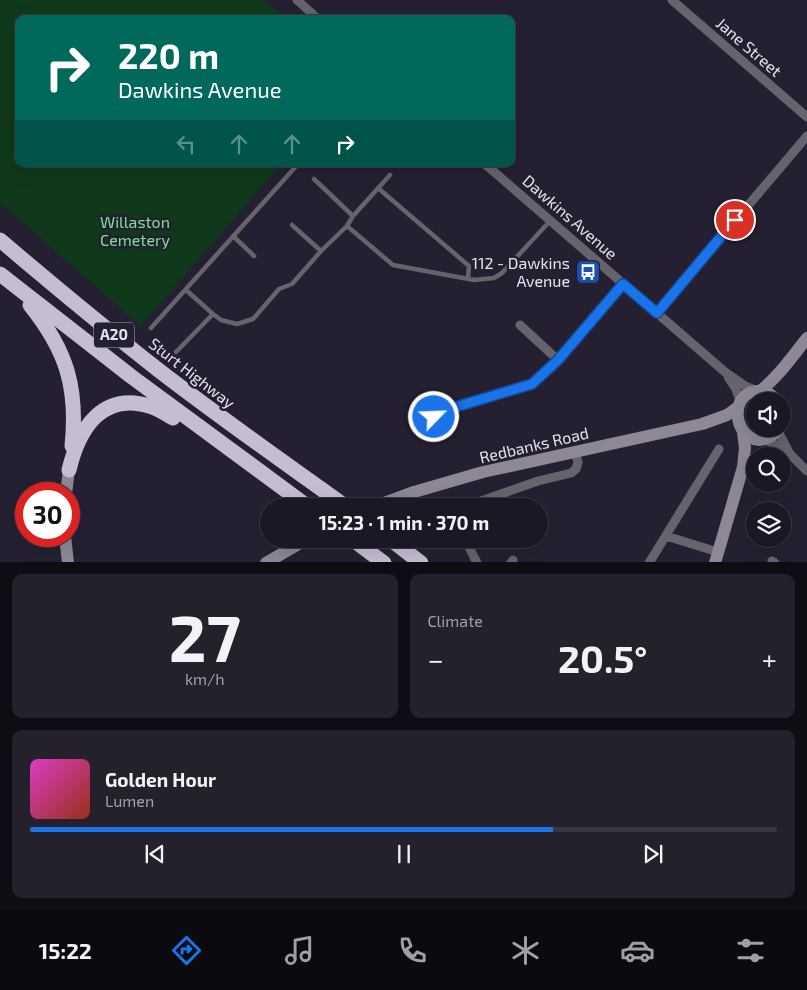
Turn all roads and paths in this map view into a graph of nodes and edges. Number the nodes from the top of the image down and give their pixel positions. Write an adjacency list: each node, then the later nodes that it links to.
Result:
1 (296, 0): 3 (street)
2 (675, 1): 4 (street, Jane Street)
3 (313, 15)
4 (807, 117)
5 (807, 136): 24 (street)
6 (295, 167): 15 (lane)
7 (488, 167): 12 (street, Dawkins Avenue)
8 (390, 175): 10 (lane)
9 (314, 179): 11 (lane)
10 (378, 188): 11 (lane); 20 (lane)
11 (353, 216): 14 (lane)
12 (550, 220): 20 (lane); 22 (street, Dawkins Avenue)
13 (292, 225): 17 (lane)
14 (347, 226): 17 (lane); 20 (lane)
15 (233, 236): 18 (lane); 23 (lane)
16 (0, 240): 52 (highway, Sturt Highway / A20)
17 (322, 251): 25 (lane)
18 (254, 256)
19 (0, 274): 21 (highway, A20)
20 (468, 279)
21 (12, 284): 46 (highway, A20); 48 (highway)
22 (623, 284): 24 (street, Dawkins Avenue); 30 (street)
23 (186, 290): 25 (lane); 27 (lane)
24 (657, 313): 32 (street, Dawkins Avenue)
25 (213, 314): 29 (lane)
26 (520, 325): 30 (street)
27 (151, 328)
28 (807, 338): 31 (main road)
29 (176, 352)
30 (558, 360): 37 (street)
31 (789, 363): 33 (main road); 35 (main road)
32 (725, 372): 33 (street, Dawkins Avenue); 36 (street, Dawkins Avenue)
33 (759, 391): 34 (main road); 36 (main road, Redbanks Road)
34 (763, 392)
35 (779, 392)
36 (739, 404): 38 (main road, Redbanks Road); 39 (main road)
37 (434, 417)
38 (702, 424): 39 (main road, Redbanks Road); 44 (main road, Redbanks Road)
39 (742, 429): 41 (main road, Redbanks Road); 47 (main road)
40 (770, 437): 41 (main road)
41 (764, 440): 42 (street); 47 (main road)
42 (780, 447)
43 (719, 448): 55 (street)
44 (576, 453): 53 (main road, Redbanks Road); 54 (street)
45 (791, 455): 49 (street)
46 (238, 457): 48 (highway); 51 (highway, A20)
47 (743, 466): 61 (main road)
48 (69, 470): 50 (main road)
49 (807, 471)
50 (68, 482)
51 (296, 498)
52 (334, 498)
53 (398, 498)
54 (490, 498)
55 (666, 536): 61 (street); 67 (street)
56 (66, 547): 62 (main road)
57 (291, 548): 63 (main road)
58 (365, 548): 64 (highway)
59 (403, 548): 65 (highway)
60 (469, 548): 66 (street)
61 (716, 557)
62 (68, 562)
63 (266, 562)
64 (384, 562)
65 (422, 562)
66 (478, 562)
67 (649, 562)

